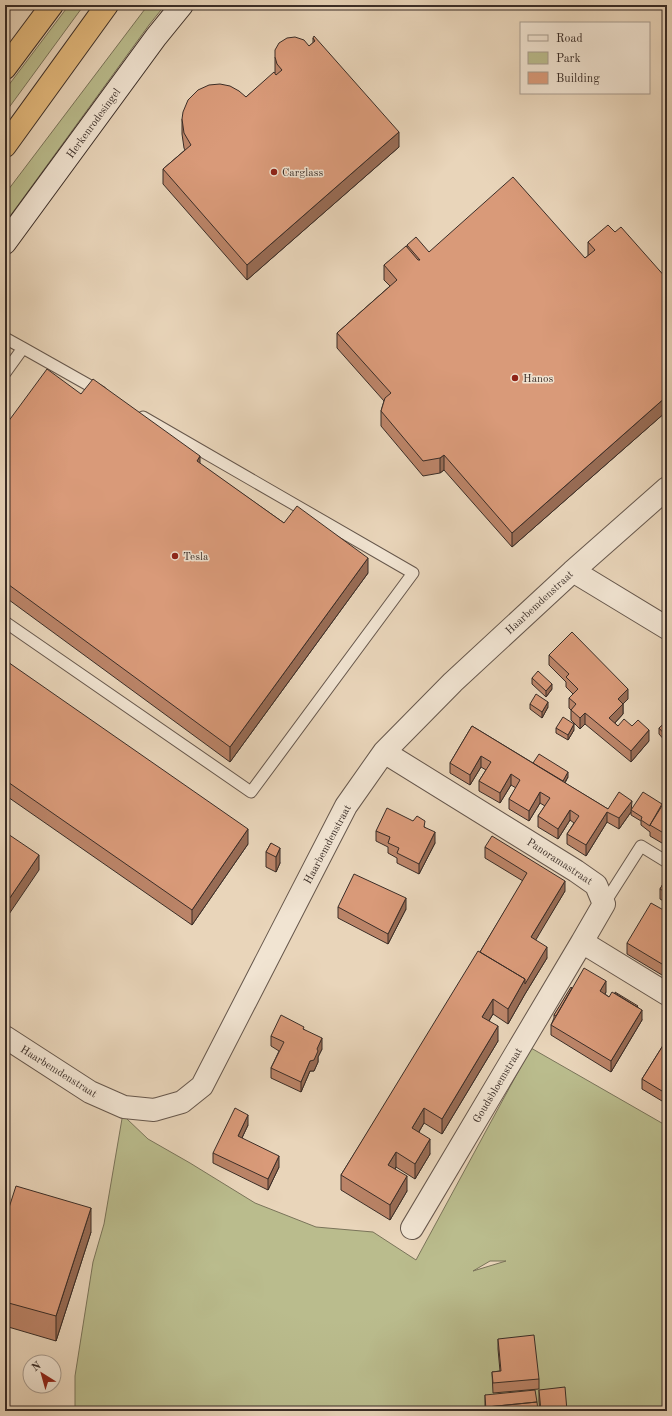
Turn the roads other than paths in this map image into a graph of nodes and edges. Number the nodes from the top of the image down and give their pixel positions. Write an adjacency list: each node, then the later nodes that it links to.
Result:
1 (52, 5): 4 (highway)
2 (107, 5): 5 (highway)
3 (182, 5): 6 (street, Herkenrodesingel)
4 (5, 68)
5 (5, 146)
6 (5, 243)
7 (5, 338): 8 (lane)
8 (23, 348): 9 (lane); 10 (lane)
9 (5, 373)
10 (112, 399)
11 (133, 411): 14 (lane)
12 (667, 488): 13 (street, Haarbemdenstraat)
13 (573, 571): 15 (street); 16 (street, Haarbemdenstraat)
14 (5, 622)
15 (667, 628)
16 (384, 752): 18 (street, Panoramastraat); 21 (street, Haarbemdenstraat)
17 (667, 862): 18 (lane)
18 (604, 904): 19 (street)
19 (582, 942): 20 (street); 22 (street, Goudsbloemstraat)
20 (667, 994)
21 (5, 1037)
22 (412, 1228)

